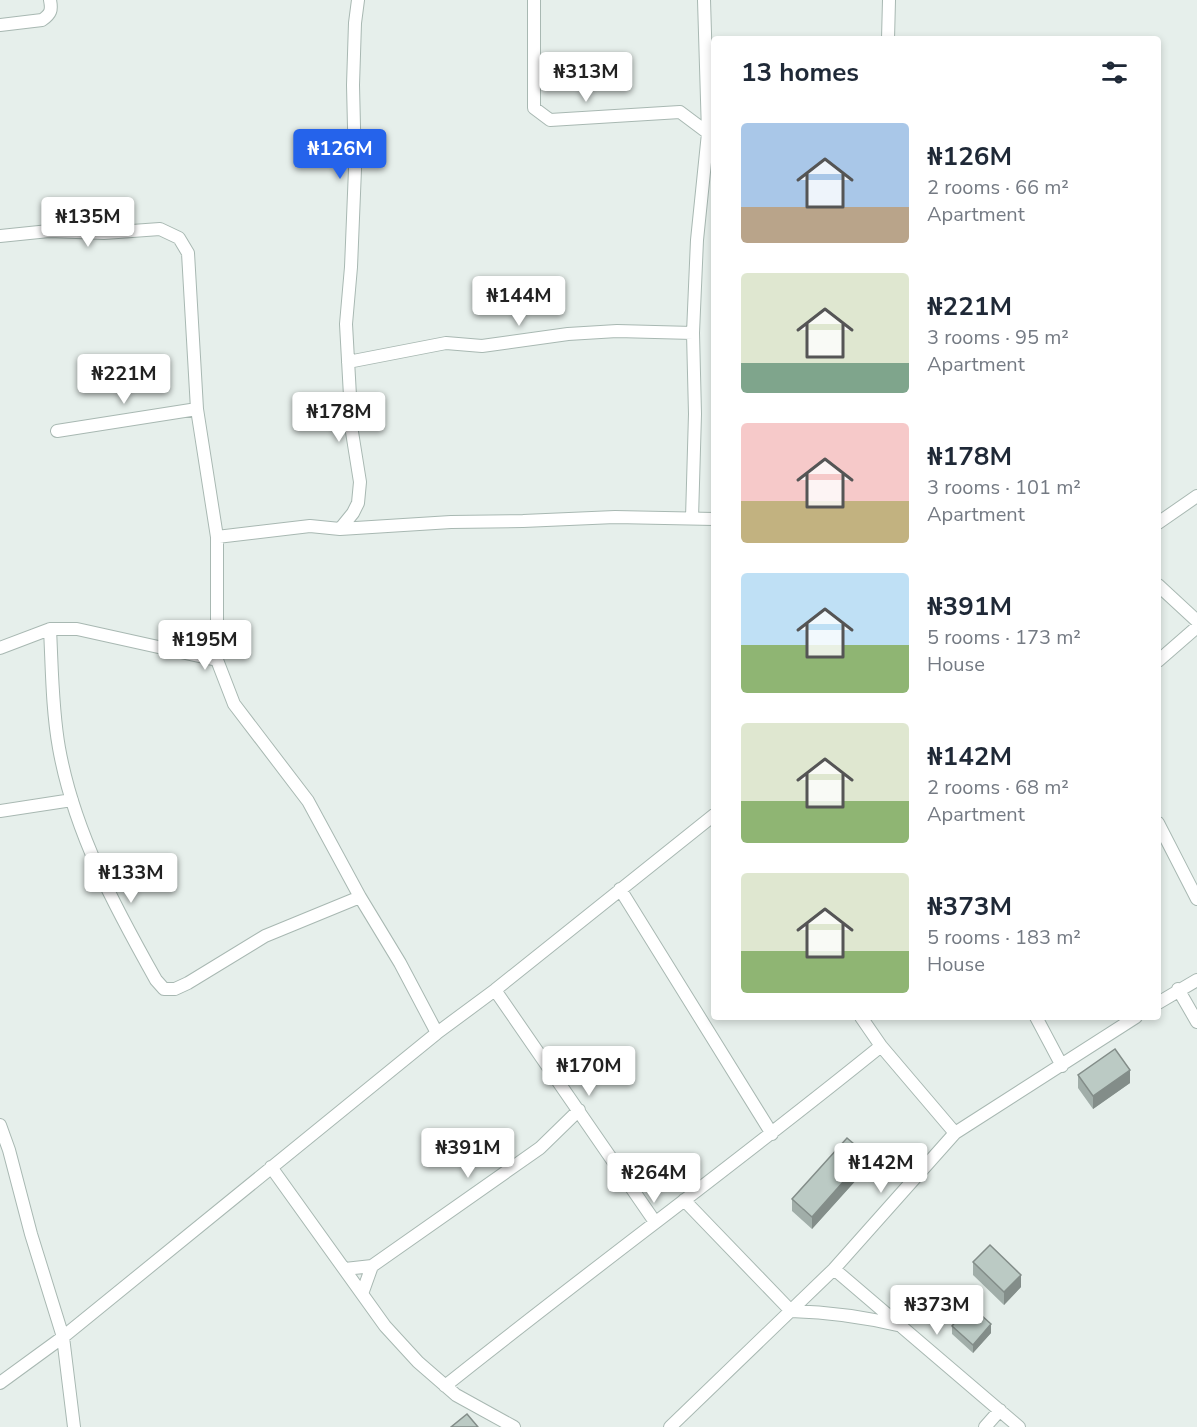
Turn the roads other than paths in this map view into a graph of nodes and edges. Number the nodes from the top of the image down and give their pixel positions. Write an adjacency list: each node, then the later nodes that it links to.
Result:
1 (50, 0): 6 (street)
2 (358, 0): 11 (street)
3 (534, 0): 8 (street)
4 (704, 0): 8 (street)
5 (889, 0): 7 (street)
6 (0, 25)
7 (888, 36)
8 (708, 133): 10 (street)
9 (0, 236): 12 (street)
10 (693, 333): 11 (street); 15 (street)
11 (348, 362): 18 (street)
12 (197, 409): 13 (street); 19 (street)
13 (57, 431)
14 (1197, 496): 17 (street)
15 (692, 518): 16 (street); 18 (street)
16 (711, 519)
17 (1161, 521)
18 (340, 529): 19 (street)
19 (217, 537): 26 (street)
20 (1161, 588): 21 (street)
21 (1197, 621)
22 (1197, 627): 25 (street)
23 (51, 629): 24 (street); 26 (street); 27 (street)
24 (0, 648)
25 (1161, 658)
26 (217, 660): 32 (street)
27 (72, 800): 28 (street); 32 (street)
28 (0, 810)
29 (711, 817): 31 (street)
30 (1161, 829): 33 (street)
31 (620, 889): 36 (street); 48 (street)
32 (360, 897): 42 (street)
33 (1197, 899)
34 (1197, 980): 35 (street)
35 (1178, 989): 37 (street); 41 (street)
36 (495, 990): 42 (street); 45 (street)
37 (1161, 1001)
38 (863, 1020): 43 (street)
39 (1038, 1020): 44 (street)
40 (1131, 1020): 44 (street)
41 (1197, 1022)
42 (437, 1033): 49 (street)
43 (881, 1046): 47 (street); 48 (street)
44 (1062, 1066): 47 (street)
45 (579, 1110): 51 (street); 52 (street)
46 (0, 1125): 58 (street)
47 (955, 1133): 54 (street)
48 (772, 1134): 50 (street)
49 (271, 1167): 53 (street); 58 (street)
50 (684, 1200): 51 (street); 56 (street)
51 (655, 1222): 60 (street)
52 (372, 1266): 53 (street); 55 (street)
53 (345, 1269): 55 (street)
54 (834, 1269): 56 (street); 57 (street)
55 (362, 1294): 60 (street)
56 (791, 1311): 57 (street); 64 (street)
57 (902, 1326): 61 (street)
58 (63, 1337): 59 (street); 62 (street)
59 (0, 1383)
60 (445, 1386): 63 (street)
61 (1000, 1410): 65 (street); 66 (street)
62 (74, 1427)
63 (514, 1427)
64 (670, 1427)
65 (985, 1427)
66 (1019, 1427)

